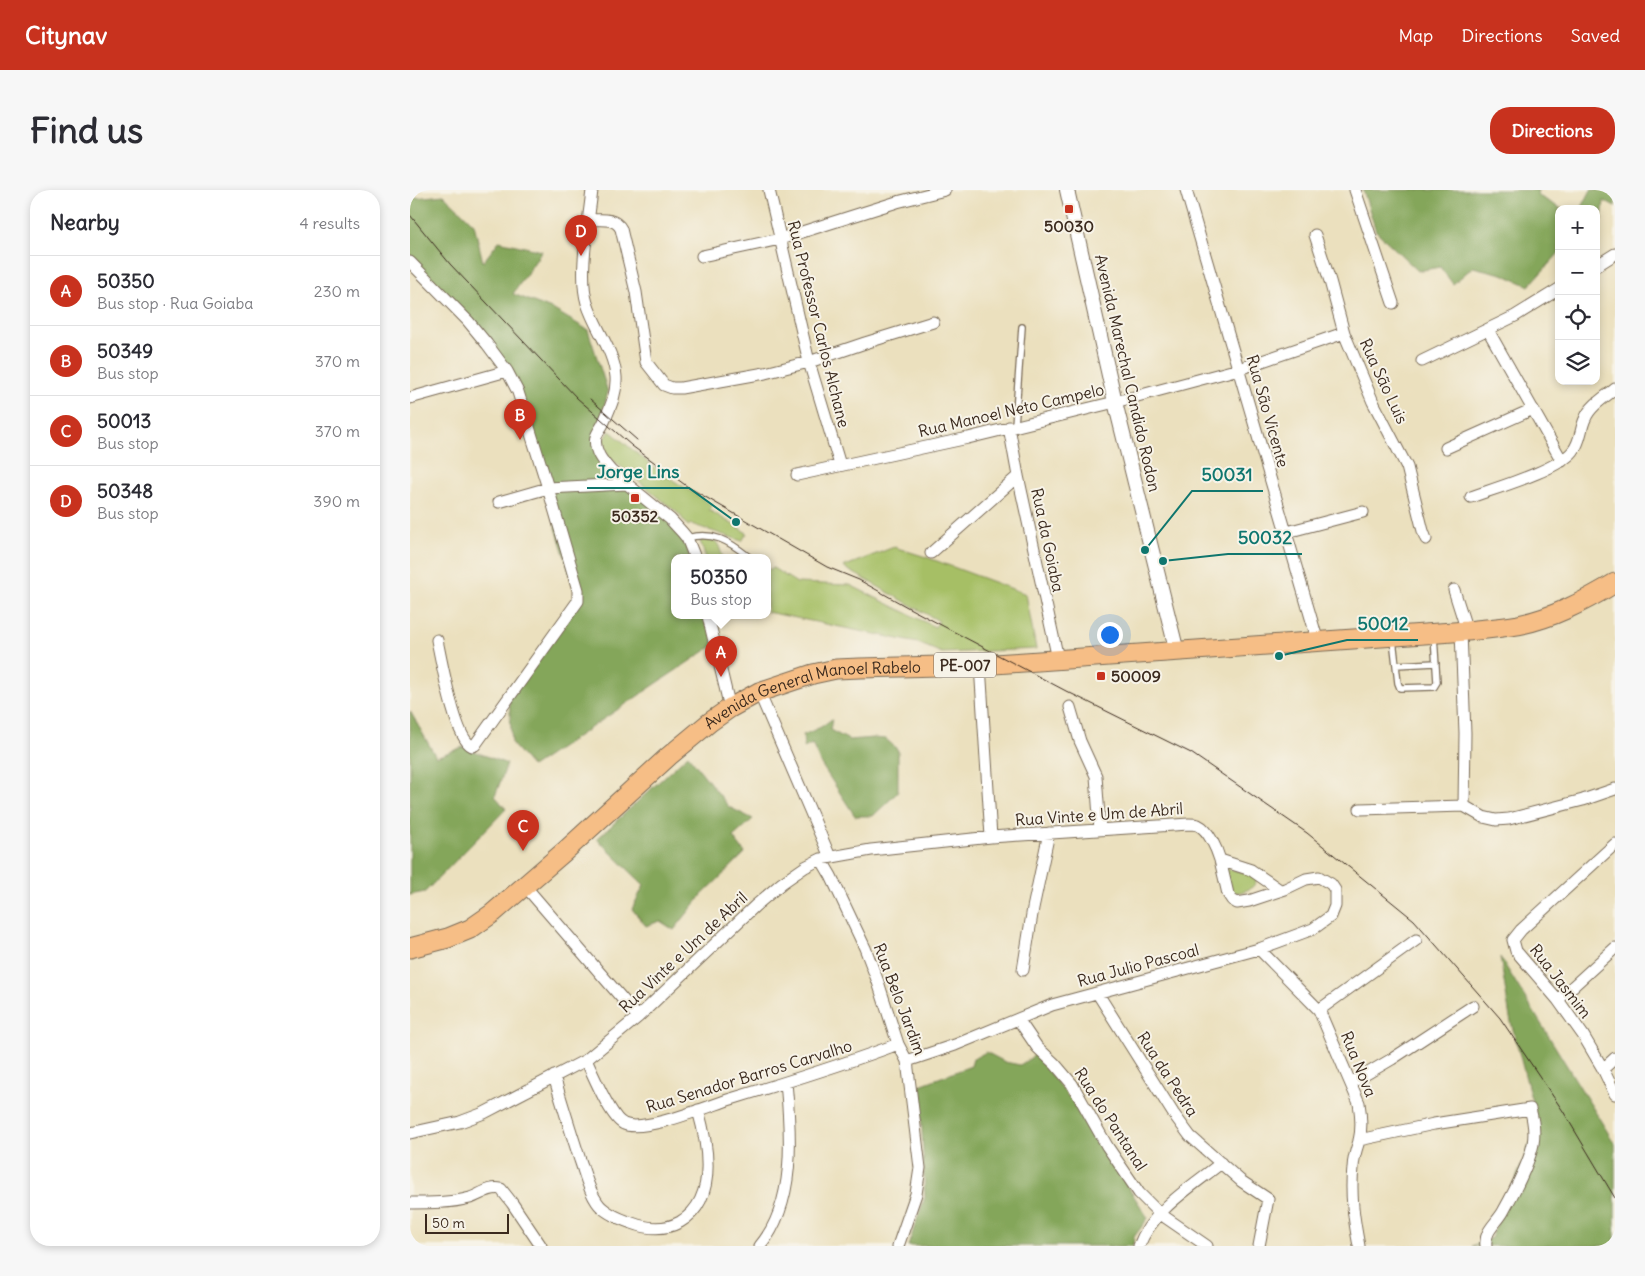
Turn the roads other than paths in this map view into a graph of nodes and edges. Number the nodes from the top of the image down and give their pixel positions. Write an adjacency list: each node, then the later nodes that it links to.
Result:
1 (592, 190): 7 (street)
2 (769, 190): 9 (street, Rua Professor Carlos Alchane)
3 (945, 190): 9 (street)
4 (1067, 190): 26 (street, Avenida Marechal Candido Rodon)
5 (1186, 190): 22 (street, Rua São Vicente)
6 (1355, 190): 15 (street)
7 (589, 220): 21 (street); 34 (street)
8 (1315, 235): 19 (street, Rua São Luis)
9 (780, 239): 11 (street); 21 (street, Rua Professor Carlos Alchane)
10 (1615, 254): 13 (street)
11 (702, 256)
12 (410, 262): 23 (street)
13 (1600, 263)
14 (1555, 291): 18 (street)
15 (1393, 303)
16 (933, 322): 21 (street)
17 (1022, 327): 28 (lane)
18 (1488, 330): 20 (street); 27 (street)
19 (1344, 333): 22 (street, Rua Manoel Neto Campelo); 41 (street, Rua São Luis)
20 (1422, 361)
21 (809, 362): 31 (street, Rua Professor Carlos Alchane)
22 (1239, 369): 26 (street, Rua Manoel Neto Campelo); 39 (street, Rua São Vicente)
23 (507, 371): 25 (street); 35 (street)
24 (1615, 389): 30 (street)
25 (410, 398)
26 (1115, 402): 28 (street, Rua Manoel Neto Campelo); 53 (street, Avenida Marechal Candido Rodon)
27 (1533, 410): 29 (street); 30 (street)
28 (1012, 426): 31 (street, Rua Manoel Neto Campelo); 33 (street, Rua da Goiaba)
29 (1446, 448)
30 (1562, 461): 36 (street)
31 (840, 465): 32 (street, Rua Manoel Neto Campelo)
32 (797, 475)
33 (1018, 476): 42 (street); 54 (street, Rua da Goiaba)
34 (627, 484): 35 (street); 40 (street)
35 (548, 488): 37 (street); 51 (street)
36 (1471, 497)
37 (499, 502)
38 (1363, 512): 39 (street)
39 (1286, 532): 52 (street, Rua São Vicente)
40 (687, 538): 43 (street); 44 (lane)
41 (1426, 539)
42 (931, 553)
43 (693, 554)
44 (745, 554)
45 (1615, 583): 48 (main road, Avenida General Manoel Rabelo / PE-007)
46 (1454, 590): 48 (street)
47 (709, 619): 60 (street)
48 (1464, 631): 49 (main road, Avenida General Manoel Rabelo / PE-007); 62 (street)
49 (1434, 634): 50 (main road, Avenida General Manoel Rabelo / PE-007); 55 (lane)
50 (1393, 637): 52 (main road, Avenida General Manoel Rabelo / PE-007); 57 (lane)
51 (436, 640)
52 (1318, 642): 53 (main road, Avenida General Manoel Rabelo / PE-007)
53 (1177, 652): 54 (main road, Avenida General Manoel Rabelo / PE-007)
54 (1058, 659): 56 (main road, Avenida General Manoel Rabelo / PE-007)
55 (1436, 663): 57 (lane); 57 (lane)
56 (980, 665): 58 (main road, Avenida General Manoel Rabelo / PE-007); 66 (street)
57 (1396, 665)
58 (759, 692): 60 (main road, Avenida General Manoel Rabelo / PE-007); 68 (street, Rua Belo Jardim)
59 (1070, 707): 64 (street)
60 (730, 708): 71 (main road, Avenida General Manoel Rabelo / PE-007)
61 (1615, 789): 62 (street)
62 (1464, 806): 63 (street)
63 (1360, 809)
64 (1100, 830): 65 (street, Rua Vinte e Um de Abril); 69 (street, Rua Vinte e Um de Abril)
65 (1049, 833): 66 (street, Rua Vinte e Um de Abril); 77 (street)
66 (990, 838): 68 (street, Rua Vinte e Um de Abril)
67 (1615, 844): 79 (street, Rua Jasmim)
68 (825, 858): 82 (street, Rua Vinte e Um de Abril); 84 (street, Rua Belo Jardim)
69 (1220, 860): 72 (street); 72 (street, Rua Vinte e Um de Abril)
70 (1319, 877): 72 (street, Rua Vinte e Um de Abril); 76 (street, Rua Julio Pascoal)
71 (525, 886): 74 (main road, Avenida General Manoel Rabelo / PE-007); 82 (street)
72 (1280, 890)
73 (1416, 940): 81 (street)
74 (410, 948)
75 (1615, 948): 79 (street)
76 (1259, 949): 78 (street, Rua Julio Pascoal); 81 (street, Rua Nova)
77 (1023, 970)
78 (1098, 994): 83 (street, Rua Julio Pascoal); 96 (street, Rua da Pedra)
79 (1558, 1000): 88 (street, Rua Jasmim)
80 (1473, 1006): 91 (street)
81 (1319, 1010): 91 (street, Rua Nova)
82 (638, 1017): 86 (street, Rua Vinte e Um de Abril)
83 (1018, 1019): 87 (street, Rua Julio Pascoal); 98 (street, Rua do Pantanal)
84 (898, 1044): 87 (street, Rua Belo Jardim); 90 (street, Rua Senador Barros Carvalho)
85 (1615, 1058): 88 (street)
86 (586, 1060): 89 (street, Rua Vinte e Um de Abril); 93 (street, Rua Senador Barros Carvalho)
87 (907, 1061): 101 (street, Rua Belo Jardim)
88 (1603, 1069): 92 (street, Rua Jasmim)
89 (554, 1076): 93 (street); 94 (street, Rua Vinte e Um de Abril)
90 (786, 1082): 93 (street, Rua Senador Barros Carvalho); 100 (street)
91 (1350, 1083): 95 (street, Rua Nova)
92 (1615, 1094)
93 (698, 1110)
94 (410, 1133)
95 (1359, 1140): 105 (street, Rua Nova); 106 (street)
96 (1222, 1163): 98 (street); 104 (street, Rua da Pedra)
97 (410, 1203): 99 (street)
98 (1159, 1213): 102 (street); 103 (street)
99 (541, 1246)
100 (760, 1246)
101 (898, 1246)
102 (1139, 1246)
103 (1207, 1246)
104 (1259, 1246)
105 (1359, 1246)
106 (1486, 1246)

